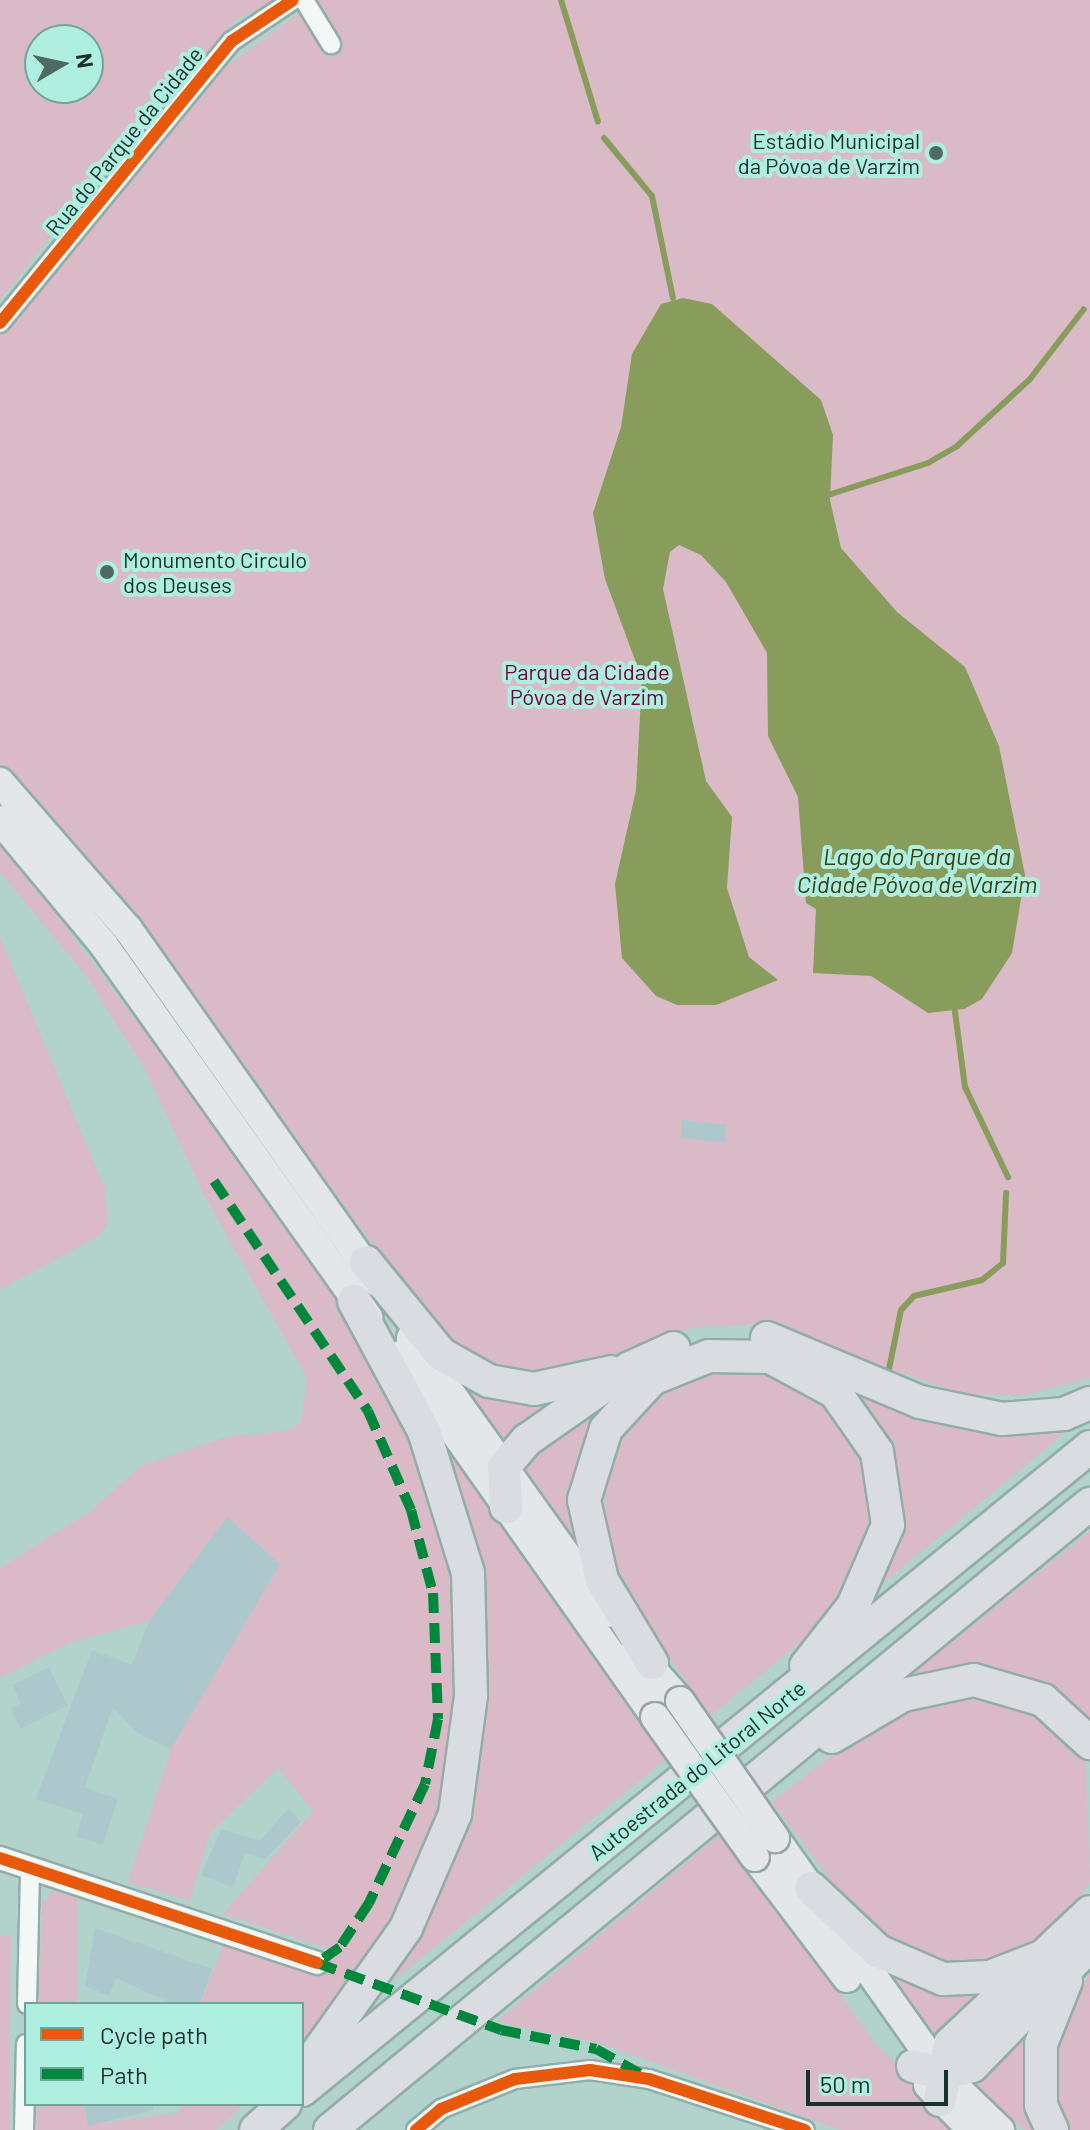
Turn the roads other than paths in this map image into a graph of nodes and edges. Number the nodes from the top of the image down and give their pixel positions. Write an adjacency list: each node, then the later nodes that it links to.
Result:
1 (293, 0): 4 (street, Rua do Parque da Cidade)
2 (304, 0): 3 (street)
3 (331, 44)
4 (0, 323)
5 (0, 782): 7 (main road)
6 (0, 820): 8 (main road)
7 (366, 1262): 9 (highway); 12 (main road)
8 (354, 1301): 14 (main road); 28 (highway)
9 (630, 1368): 10 (highway); 12 (highway)
10 (1090, 1403)
11 (1090, 1447): 16 (highway, Autoestrada do Litoral Norte)
12 (504, 1467): 14 (highway); 15 (main road)
13 (1090, 1504): 18 (highway, Autoestrada do Litoral Norte)
14 (506, 1507): 19 (main road, bridge)
15 (652, 1663): 16 (highway); 19 (main road, bridge)
16 (786, 1698): 30 (highway, Autoestrada do Litoral Norte)
17 (1090, 1743): 18 (highway)
18 (782, 1759): 35 (highway, Autoestrada do Litoral Norte)
19 (765, 1848): 22 (main road); 29 (main road)
20 (0, 1858): 21 (street)
21 (30, 1867): 26 (street); 27 (street)
22 (811, 1888): 25 (highway); 29 (main road)
23 (1090, 1912): 25 (highway)
24 (1090, 1945): 25 (highway)
25 (1060, 1962): 29 (highway); 40 (highway)
26 (317, 1963)
27 (27, 2002)
28 (304, 2071)
29 (932, 2080): 38 (main road); 39 (main road)
30 (304, 2088)
31 (25, 2106): 33 (street)
32 (283, 2106): 34 (highway)
33 (24, 2130)
34 (256, 2130)
35 (330, 2130)
36 (416, 2130): 37 (street)
37 (805, 2130)
38 (972, 2130)
39 (1000, 2130)
40 (1052, 2130)

